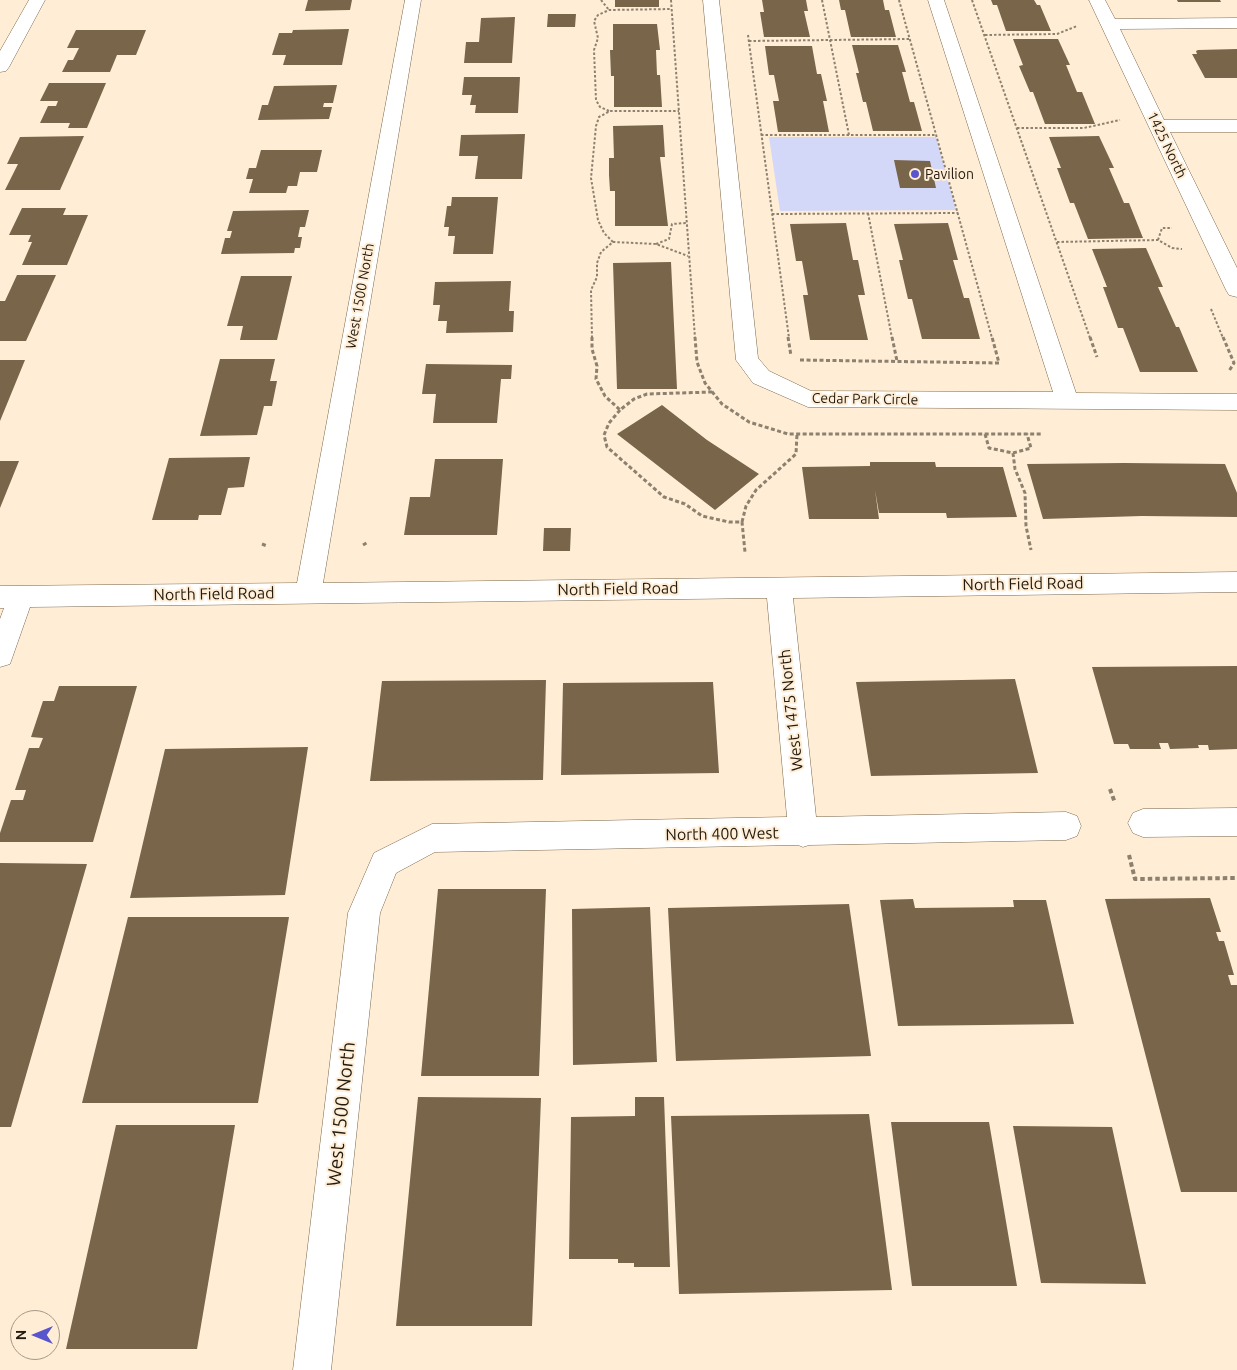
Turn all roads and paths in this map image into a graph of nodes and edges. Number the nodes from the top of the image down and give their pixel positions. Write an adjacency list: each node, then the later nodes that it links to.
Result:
1 (37, 0): 21 (street)
2 (413, 0): 63 (street, West 1500 North)
3 (601, 0): 12 (path)
4 (671, 0): 11 (path)
5 (711, 0): 46 (street, Cedar Park Circle)
6 (822, 0): 20 (path)
7 (899, 0): 18 (path)
8 (936, 0): 46 (street)
9 (972, 0): 17 (path)
10 (1097, 0): 14 (street, 1425 North)
11 (672, 9): 12 (path); 23 (path)
12 (609, 10): 22 (path)
13 (1237, 23): 14 (street)
14 (1109, 24): 25 (street, 1425 North)
15 (1086, 26): 17 (path)
16 (748, 32): 19 (path)
17 (985, 35): 27 (path)
18 (910, 39): 20 (path); 30 (path)
19 (749, 40): 20 (path); 28 (path)
20 (830, 40): 29 (path)
21 (0, 67)
22 (610, 111): 23 (path); 37 (path)
23 (679, 111): 34 (path)
24 (1122, 120): 27 (path)
25 (1158, 126): 26 (street); 42 (street, 1425 North)
26 (1237, 126)
27 (1017, 128): 38 (path)
28 (761, 135): 29 (path); 33 (path)
29 (850, 135): 30 (path)
30 (936, 135): 32 (path)
31 (868, 213): 32 (path); 33 (path); 44 (path)
32 (958, 213): 44 (path)
33 (772, 214): 44 (path)
34 (686, 222): 39 (path); 41 (path)
35 (1176, 228): 36 (path)
36 (1158, 240): 38 (path); 40 (path)
37 (613, 242): 39 (path); 48 (path)
38 (1057, 242): 43 (path)
39 (656, 244): 41 (path)
40 (1185, 249)
41 (688, 256): 45 (path)
42 (1237, 290)
43 (1097, 357)
44 (897, 361)
45 (713, 392): 48 (path); 49 (path)
46 (1066, 401): 47 (street, Cedar Park Circle)
47 (1237, 402)
48 (620, 410): 54 (path)
49 (797, 434): 50 (path); 54 (path)
50 (985, 434): 51 (path); 53 (path)
51 (1027, 434): 52 (path); 53 (path)
52 (1046, 434)
53 (1013, 452): 59 (path)
54 (742, 522): 60 (path)
55 (368, 542): 57 (path)
56 (262, 544): 58 (path)
57 (363, 545)
58 (267, 546)
59 (1031, 550)
60 (745, 552)
61 (1237, 582): 62 (street, North Field Road)
62 (779, 587): 63 (street, North Field Road); 69 (street, West 1475 North)
63 (308, 593): 64 (street, North Field Road)
64 (11, 597): 65 (street)
65 (0, 656)
66 (1237, 822): 67 (street)
67 (1144, 823)
68 (1066, 826): 69 (street, North 400 West)
69 (803, 832): 70 (street, North 400 West)
70 (385, 863): 71 (street, West 1500 North)
71 (312, 1370)

